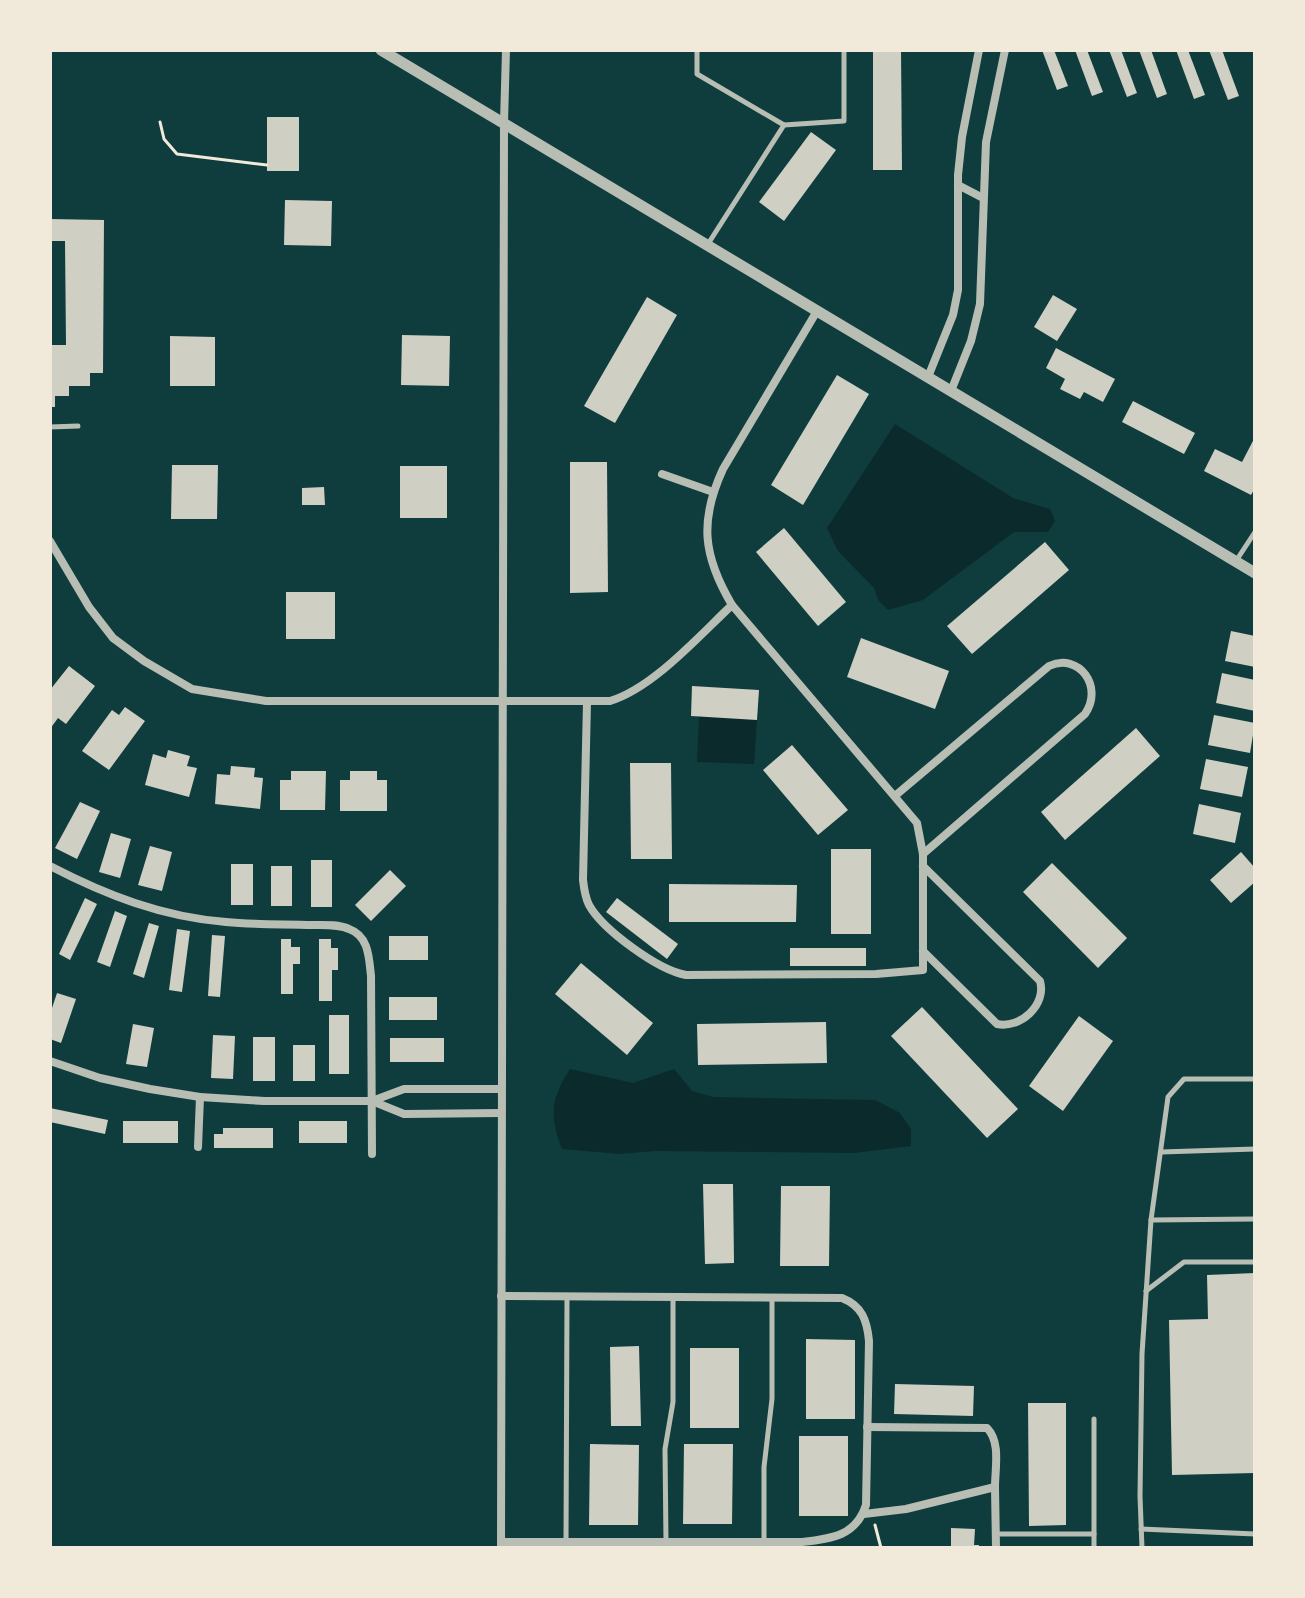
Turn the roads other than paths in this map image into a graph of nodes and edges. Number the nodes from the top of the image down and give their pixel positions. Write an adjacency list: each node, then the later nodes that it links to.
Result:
1 (381, 50): 7 (street)
2 (506, 50): 7 (street)
3 (697, 50): 8 (lane)
4 (844, 50): 8 (lane)
5 (979, 50): 9 (street)
6 (1005, 50): 10 (street)
7 (504, 123): 11 (street); 24 (street)
8 (784, 125): 11 (lane)
9 (958, 185): 10 (street); 13 (street)
10 (983, 198): 14 (street)
11 (707, 245): 12 (street)
12 (817, 311): 13 (street); 18 (street)
13 (928, 377): 14 (street)
14 (951, 391): 21 (street)
15 (78, 426): 16 (lane)
16 (50, 427)
17 (662, 474): 18 (street)
18 (713, 492): 23 (street)
19 (1255, 532): 21 (lane)
20 (50, 541): 24 (street)
21 (1236, 562): 22 (street)
22 (1255, 573)
23 (732, 605): 25 (street); 26 (street)
24 (502, 701): 25 (street); 33 (street)
25 (587, 702): 30 (street)
26 (896, 795): 27 (street); 27 (street)
27 (923, 854): 29 (street)
28 (50, 866): 35 (street)
29 (923, 866): 30 (street); 30 (street)
30 (923, 951)
31 (50, 1062): 34 (street)
32 (1255, 1079): 39 (lane)
33 (501, 1089): 35 (street); 36 (street)
34 (200, 1097): 35 (street); 37 (street)
35 (372, 1101): 36 (street); 40 (street)
36 (501, 1113): 45 (street)
37 (198, 1147)
38 (1255, 1149): 39 (lane)
39 (1161, 1152): 42 (lane)
40 (372, 1154)
41 (1255, 1219): 42 (lane)
42 (1151, 1220): 44 (lane)
43 (1255, 1262): 44 (lane)
44 (1145, 1292): 53 (lane)
45 (501, 1296): 46 (street); 60 (street)
46 (567, 1296): 47 (street); 57 (lane)
47 (673, 1296): 48 (street); 58 (lane)
48 (772, 1296): 50 (street); 59 (lane)
49 (1094, 1419): 55 (lane)
50 (867, 1427): 51 (street); 52 (street)
51 (995, 1487): 52 (street); 54 (street)
52 (868, 1514): 59 (street)
53 (1141, 1529): 56 (lane); 63 (lane)
54 (996, 1534): 55 (lane); 61 (street)
55 (1094, 1534): 62 (lane)
56 (1255, 1534)
57 (566, 1542): 58 (street); 60 (street)
58 (666, 1542): 59 (street)
59 (764, 1542)
60 (501, 1545)
61 (996, 1548)
62 (1094, 1548)
63 (1142, 1548)

